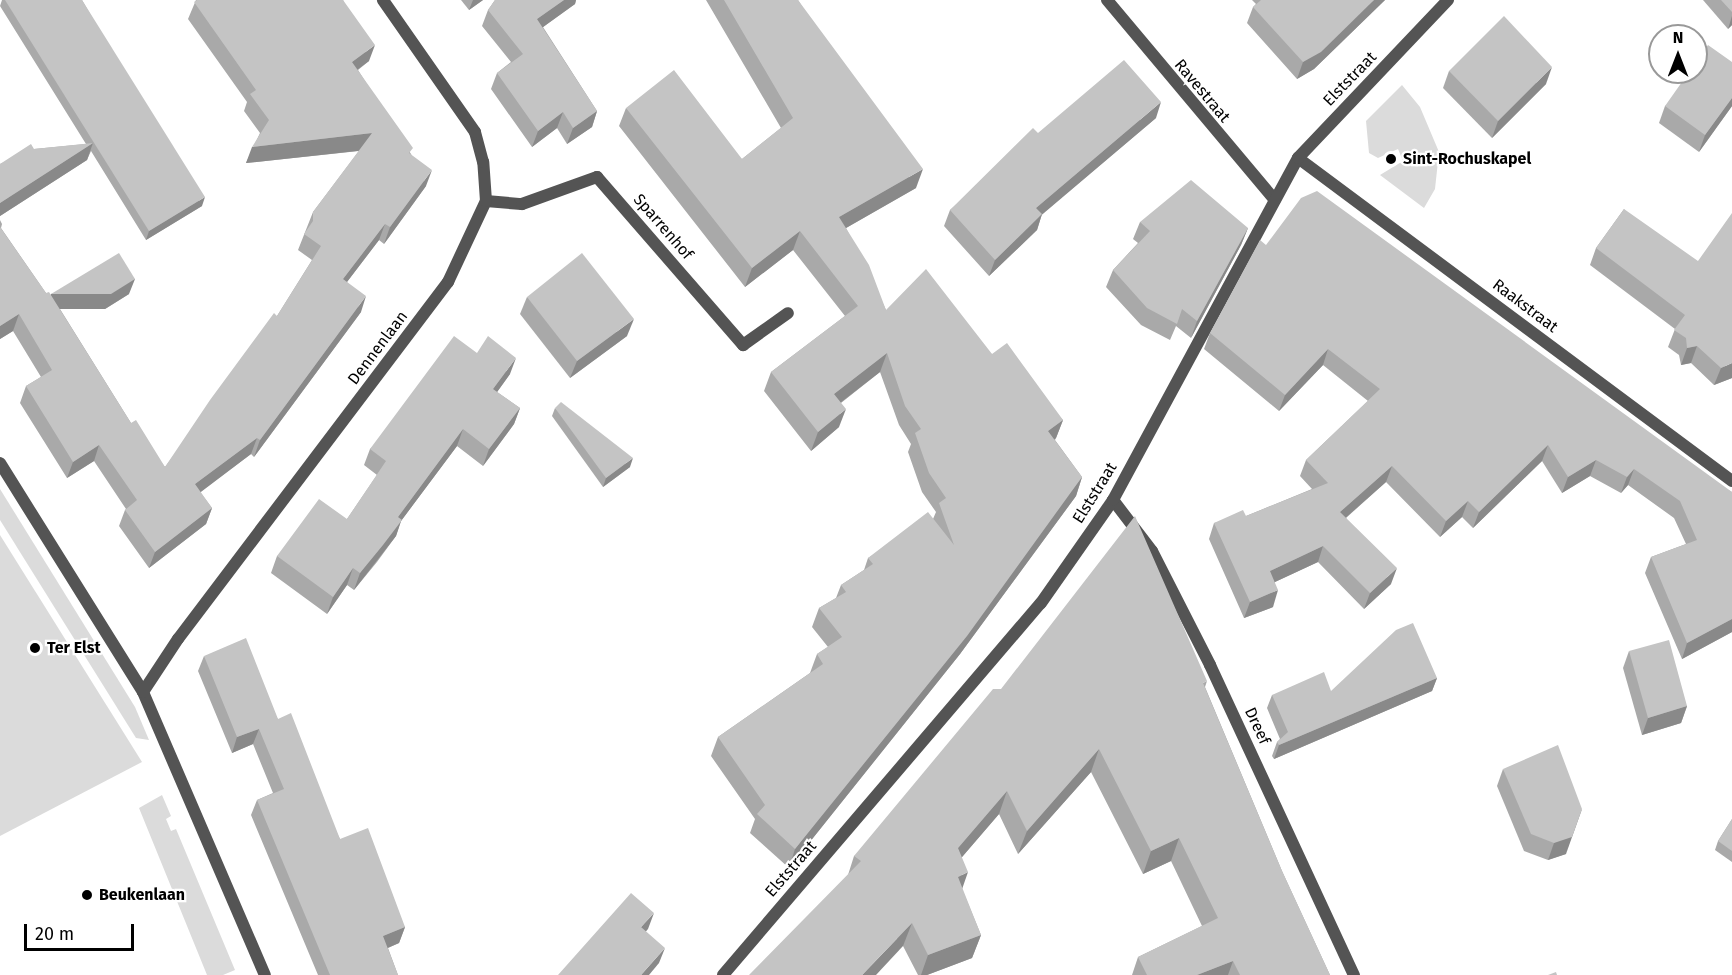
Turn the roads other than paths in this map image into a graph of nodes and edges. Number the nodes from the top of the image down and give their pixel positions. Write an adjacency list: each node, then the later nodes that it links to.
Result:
1 (383, 0): 6 (street, Dennenlaan)
2 (1107, 0): 5 (street, Ravestraat)
3 (1448, 0): 4 (street, Elststraat)
4 (1298, 158): 5 (street, Elststraat); 9 (street, Raakstraat)
5 (1275, 200): 10 (street, Elststraat)
6 (486, 201): 7 (street, Sparrenhof); 11 (street, Dennenlaan)
7 (788, 313)
8 (0, 463): 11 (street)
9 (1732, 481)
10 (1113, 500): 13 (street, Elststraat); 14 (street, Dreef)
11 (143, 692): 12 (street)
12 (265, 975)
13 (723, 975)
14 (1354, 975)

